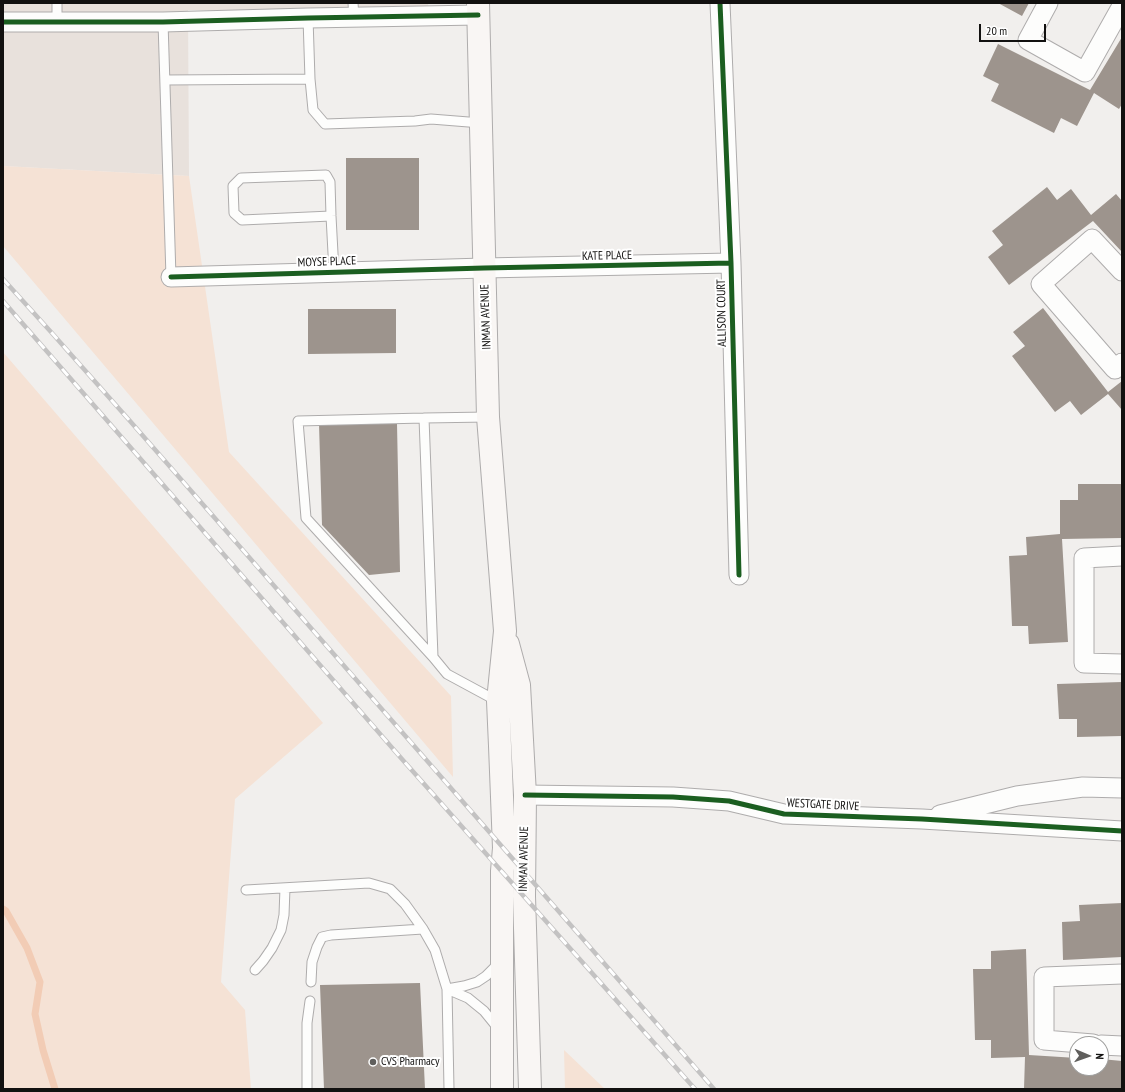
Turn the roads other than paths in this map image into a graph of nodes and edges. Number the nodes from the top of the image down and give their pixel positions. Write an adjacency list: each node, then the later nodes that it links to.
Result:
1 (720, 3): 14 (street, ALLISON COURT)
2 (1048, 3): 3 (street)
3 (1122, 6)
4 (478, 9): 5 (street); 12 (main road, INMAN AVENUE)
5 (354, 10): 7 (street)
6 (57, 12): 8 (street); 9 (street)
7 (308, 18): 9 (street); 11 (lane)
8 (3, 22)
9 (163, 22): 10 (lane)
10 (166, 80): 11 (lane); 18 (lane)
11 (310, 80): 12 (lane)
12 (481, 123): 15 (main road, INMAN AVENUE)
13 (331, 216): 13 (lane); 17 (lane)
14 (731, 263): 15 (street, KATE PLACE); 23 (street, ALLISON COURT)
15 (484, 268): 17 (street, MOYSE PLACE); 20 (main road, INMAN AVENUE)
16 (1122, 271): 19 (street)
17 (334, 272): 18 (street, MOYSE PLACE)
18 (171, 277)
19 (1122, 363)
20 (488, 417): 21 (lane); 24 (main road, INMAN AVENUE)
21 (424, 418): 25 (lane); 25 (lane)
22 (1122, 556): 26 (street)
23 (739, 575)
24 (505, 631): 27 (main road, INMAN AVENUE); 29 (main road, INMAN AVENUE)
25 (433, 656): 27 (lane)
26 (1122, 664)
27 (498, 701): 35 (main road, INMAN AVENUE)
28 (1122, 788): 30 (street, WESTGATE DRIVE)
29 (525, 795): 30 (street, WESTGATE DRIVE); 48 (main road, INMAN AVENUE)
30 (922, 819): 31 (street, WESTGATE DRIVE)
31 (1122, 831)
32 (285, 888): 33 (lane); 34 (lane); 36 (lane)
33 (246, 890)
34 (423, 929): 38 (lane); 39 (lane)
35 (502, 959): 39 (lane); 41 (main road, INMAN AVENUE)
36 (255, 970)
37 (1122, 974): 42 (street)
38 (311, 982)
39 (447, 989): 41 (lane); 46 (lane)
40 (310, 1001): 45 (lane)
41 (502, 1034): 47 (main road, INMAN AVENUE)
42 (1069, 1042)
43 (1109, 1045): 44 (street)
44 (1122, 1046)
45 (307, 1089)
46 (449, 1089)
47 (502, 1089)
48 (530, 1089)

